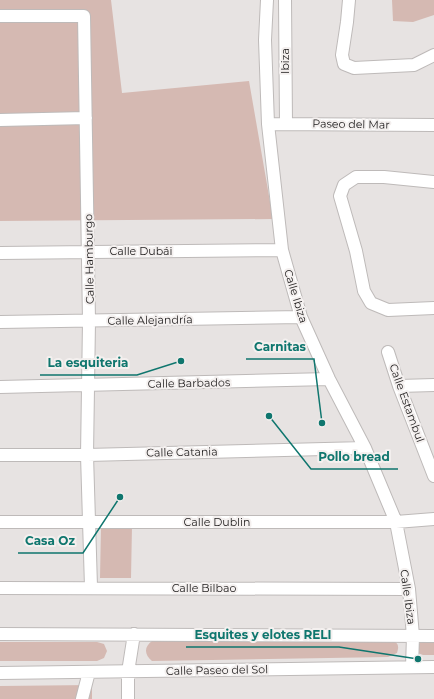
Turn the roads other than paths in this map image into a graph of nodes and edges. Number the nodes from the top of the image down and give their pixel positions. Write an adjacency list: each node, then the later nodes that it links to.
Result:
1 (268, 0): 9 (street, Calle Ibiza)
2 (285, 0): 8 (street, Ibiza)
3 (349, 0): 5 (street)
4 (0, 16): 6 (street, Calle Hamburgo)
5 (434, 55)
6 (86, 118): 7 (street); 13 (street, Calle Hamburgo)
7 (0, 120)
8 (286, 123): 9 (street, Paseo del Mar); 10 (street, Paseo del Mar)
9 (268, 124): 12 (street, Calle Ibiza)
10 (434, 125)
11 (434, 182): 15 (street)
12 (282, 250): 13 (street, Calle Dubái); 16 (street, Calle Ibiza)
13 (89, 251): 14 (street, Calle Dubái); 17 (street, Calle Hamburgo)
14 (0, 253)
15 (434, 308)
16 (301, 316): 17 (street, Calle Alejandría); 20 (street, Calle Ibiza)
17 (89, 321): 18 (street, Calle Alejandría); 21 (street, Calle Hamburgo)
18 (0, 322)
19 (388, 352): 23 (street, Calle Estambul)
20 (329, 380): 21 (street, Calle Barbados); 25 (street, Calle Ibiza)
21 (89, 385): 24 (street, Calle Barbados); 28 (street, Calle Hamburgo)
22 (434, 385): 23 (street)
23 (399, 386): 26 (street, Calle Estambul)
24 (0, 387)
25 (365, 448): 28 (street, Calle Catania); 33 (street, Calle Ibiza)
26 (429, 449): 29 (street, Calle Estambul)
27 (0, 455): 28 (street, Calle Catania)
28 (87, 455): 32 (street, Calle Hamburgo)
29 (434, 476)
30 (434, 520): 33 (street, Calle Dublin)
31 (0, 522): 32 (street, Calle Dublin)
32 (89, 522): 33 (street, Calle Dublin); 34 (street, Calle Hamburgo)
33 (396, 522): 36 (street, Calle Ibiza)
34 (91, 587): 35 (street, Calle Bilbao); 36 (street, Calle Bilbao)
35 (0, 588)
36 (409, 589): 39 (street, Calle Ibiza)
37 (0, 634): 38 (street)
38 (134, 634): 39 (street); 44 (street)
39 (413, 636): 40 (street); 41 (street, Calle Ibiza)
40 (434, 636)
41 (412, 667): 42 (street, Calle Paseo del Sol); 44 (street, Calle Paseo del Sol)
42 (434, 667)
43 (89, 672): 44 (street, Calle Paseo del Sol); 45 (street, Calle Paseo del Sol); 46 (street)
44 (128, 672): 47 (street)
45 (0, 673)
46 (82, 699)
47 (128, 699)

